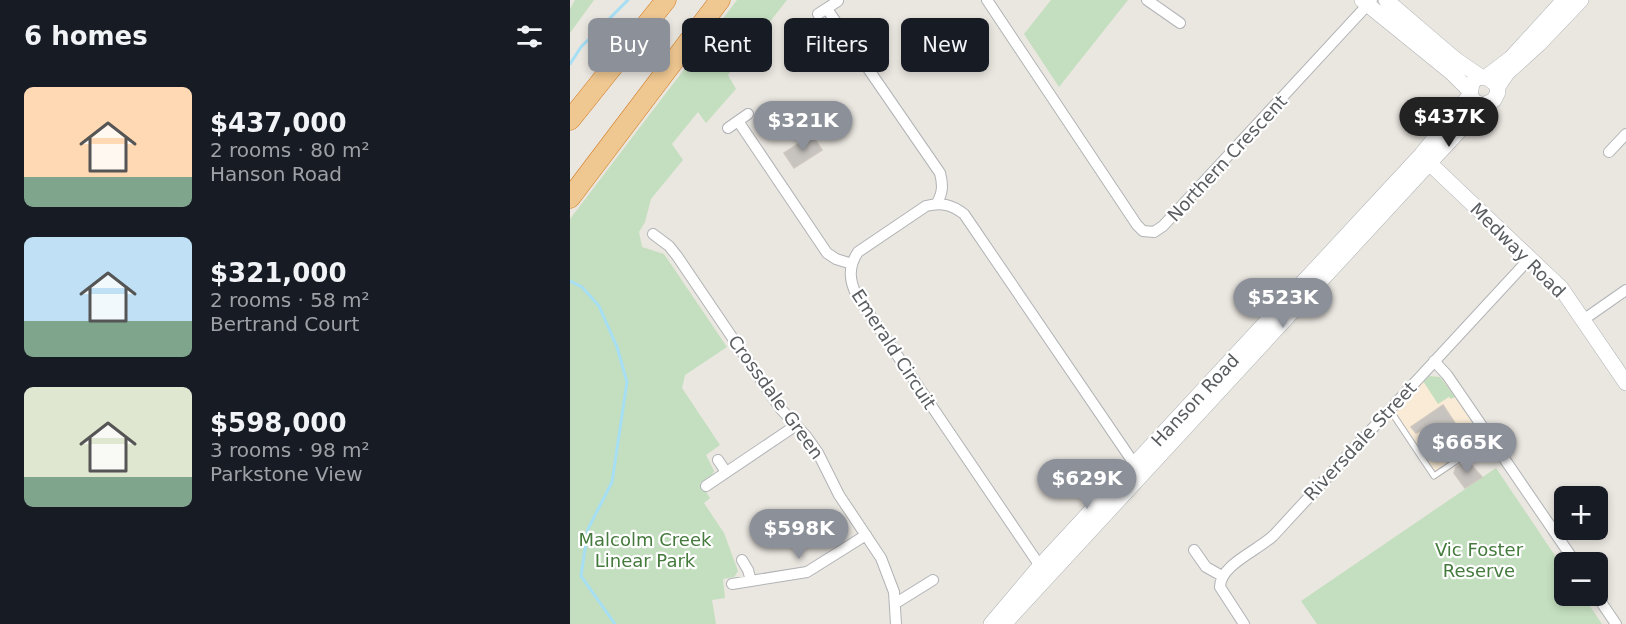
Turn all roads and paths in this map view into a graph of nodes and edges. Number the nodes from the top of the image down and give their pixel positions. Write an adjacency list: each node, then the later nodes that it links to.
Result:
1 (666, 0): 16 (highway)
2 (720, 0): 22 (highway)
3 (987, 0): 9 (street, Northern Crescent)
4 (1147, 0): 10 (street)
5 (1386, 0): 11 (street)
6 (1564, 0): 12 (street)
7 (1581, 0): 13 (street)
8 (838, 1): 23 (street)
9 (1368, 2): 11 (street)
10 (1180, 23)
11 (1435, 49): 12 (street); 14 (street)
12 (1484, 77): 13 (street); 14 (street)
13 (1497, 88): 14 (street)
14 (1474, 97): 21 (street, Hanson Road)
15 (748, 114): 17 (street)
16 (570, 120)
17 (738, 121): 18 (street); 26 (street)
18 (728, 128)
19 (1626, 134): 20 (street)
20 (1609, 152)
21 (1425, 159): 25 (street, Medway Road); 35 (street, Hanson Road)
22 (570, 198)
23 (937, 203): 26 (street, Emerald Circuit); 35 (street)
24 (653, 234): 32 (street, Crossdale Green)
25 (1530, 258): 28 (street, Medway Road); 29 (street, Riversdale Street)
26 (852, 264): 42 (street, Emerald Circuit)
27 (1626, 290): 28 (street)
28 (1582, 320): 30 (street, Medway Road)
29 (1434, 361): 31 (street, Riversdale Street); 33 (street)
30 (1626, 384)
31 (1390, 410): 33 (lane); 43 (street, Riversdale Street)
32 (795, 426): 36 (street); 38 (street, Crossdale Green)
33 (1490, 438): 40 (street)
34 (718, 460): 36 (street)
35 (1140, 468): 42 (street, Hanson Road)
36 (726, 472): 37 (street)
37 (706, 486)
38 (866, 535): 45 (street); 47 (street, Crossdale Green)
39 (1194, 550): 43 (street)
40 (1568, 552)
41 (742, 560): 45 (street)
42 (1044, 572): 50 (street, Hanson Road); 51 (street, Hanson Road)
43 (1222, 576): 52 (street)
44 (933, 580): 47 (street)
45 (751, 581): 46 (street)
46 (732, 584)
47 (896, 603): 49 (street, Crossdale Green)
48 (1604, 606): 53 (street)
49 (896, 624)
50 (991, 624)
51 (1004, 624)
52 (1244, 624)
53 (1616, 624)

